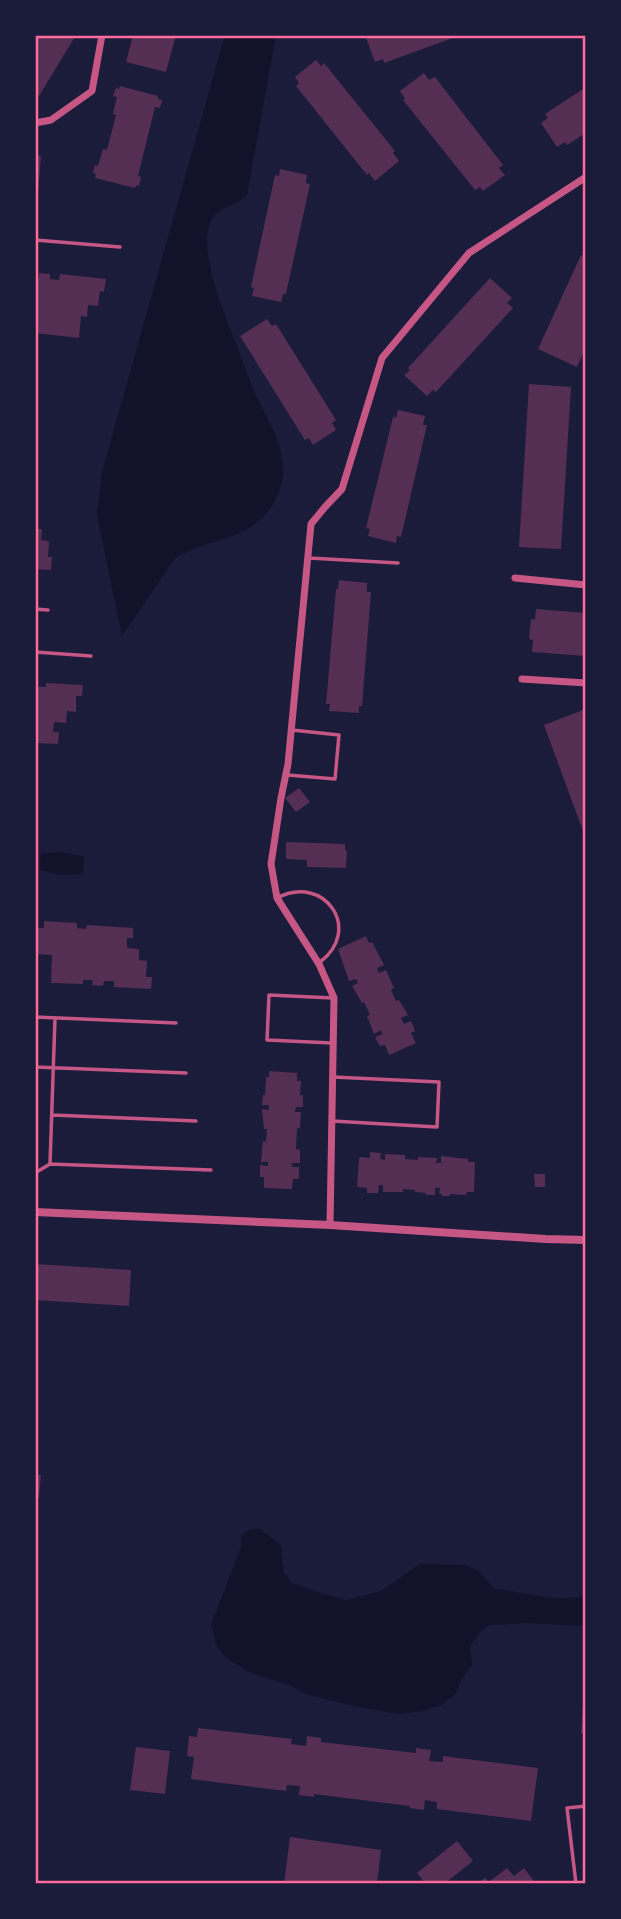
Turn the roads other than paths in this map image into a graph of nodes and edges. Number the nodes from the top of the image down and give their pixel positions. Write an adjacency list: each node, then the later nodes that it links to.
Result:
1 (102, 35): 2 (street)
2 (35, 123)
3 (586, 177): 6 (street)
4 (35, 240): 5 (lane)
5 (120, 247)
6 (307, 558): 7 (lane); 16 (street)
7 (398, 564)
8 (515, 578): 9 (street)
9 (586, 585)
10 (35, 609): 11 (lane)
11 (48, 610)
12 (35, 652): 13 (lane)
13 (91, 656)
14 (522, 680): 15 (street)
15 (586, 683)
16 (291, 730): 17 (street); 17 (lane)
17 (286, 774): 18 (street)
18 (276, 898): 19 (street); 19 (lane)
19 (319, 964): 20 (street)
20 (334, 998): 24 (street); 24 (lane)
21 (35, 1017): 22 (lane)
22 (55, 1018): 23 (lane); 26 (lane)
23 (176, 1023)
24 (334, 1043): 28 (street)
25 (35, 1067): 26 (lane)
26 (53, 1068): 27 (lane); 29 (lane)
27 (186, 1073)
28 (333, 1077): 31 (street); 31 (lane)
29 (52, 1115): 30 (lane); 32 (lane)
30 (196, 1121)
31 (332, 1122): 36 (street)
32 (50, 1164): 33 (lane); 34 (lane)
33 (211, 1170)
34 (35, 1172)
35 (35, 1212): 36 (street)
36 (330, 1225): 37 (street)
37 (586, 1240)
38 (586, 1806): 39 (lane)
39 (576, 1884)

